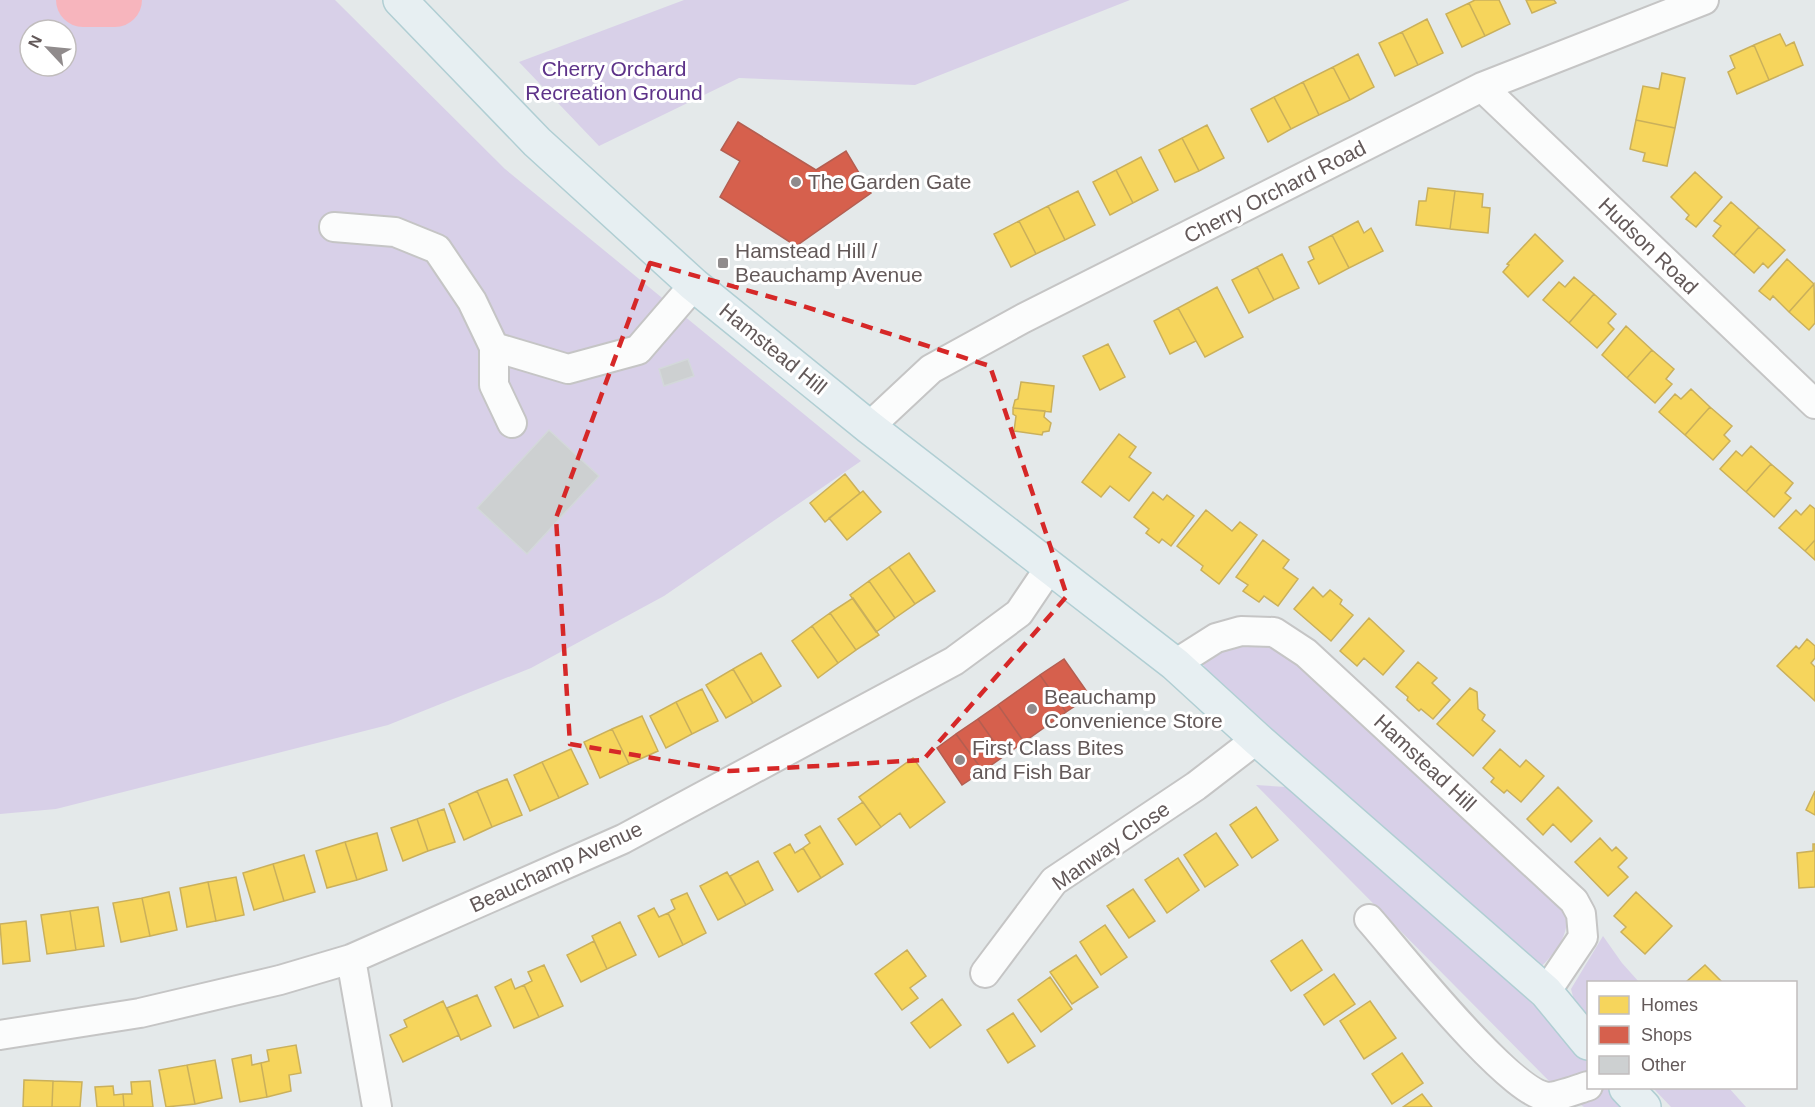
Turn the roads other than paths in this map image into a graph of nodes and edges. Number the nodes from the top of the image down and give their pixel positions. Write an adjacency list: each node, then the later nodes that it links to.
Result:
1 (400, 0): 5 (main road, Hamstead Hill)
2 (1704, 0): 3 (street, Cherry Orchard Road)
3 (1482, 87): 7 (street, Hudson Road); 9 (street, Cherry Orchard Road)
4 (334, 227): 6 (street)
5 (694, 285): 6 (street); 9 (main road, Hamstead Hill)
6 (494, 347): 8 (street)
7 (1815, 404)
8 (512, 423)
9 (869, 427): 10 (main road, Hamstead Hill)
10 (1050, 567): 11 (main road, Hamstead Hill); 14 (street, Beauchamp Avenue)
11 (1175, 664): 12 (main road, Hamstead Hill); 16 (street, Hamstead Hill)
12 (1257, 739): 15 (street, Manway Close); 16 (main road, Hamstead Hill)
13 (1369, 919): 19 (street)
14 (351, 959): 17 (street, Beauchamp Avenue); 21 (street)
15 (985, 973)
16 (1546, 992): 18 (main road, Hamstead Hill)
17 (0, 1035)
18 (1587, 1042)
19 (1587, 1086)
20 (1627, 1089): 22 (main road)
21 (376, 1107)
22 (1644, 1107)

